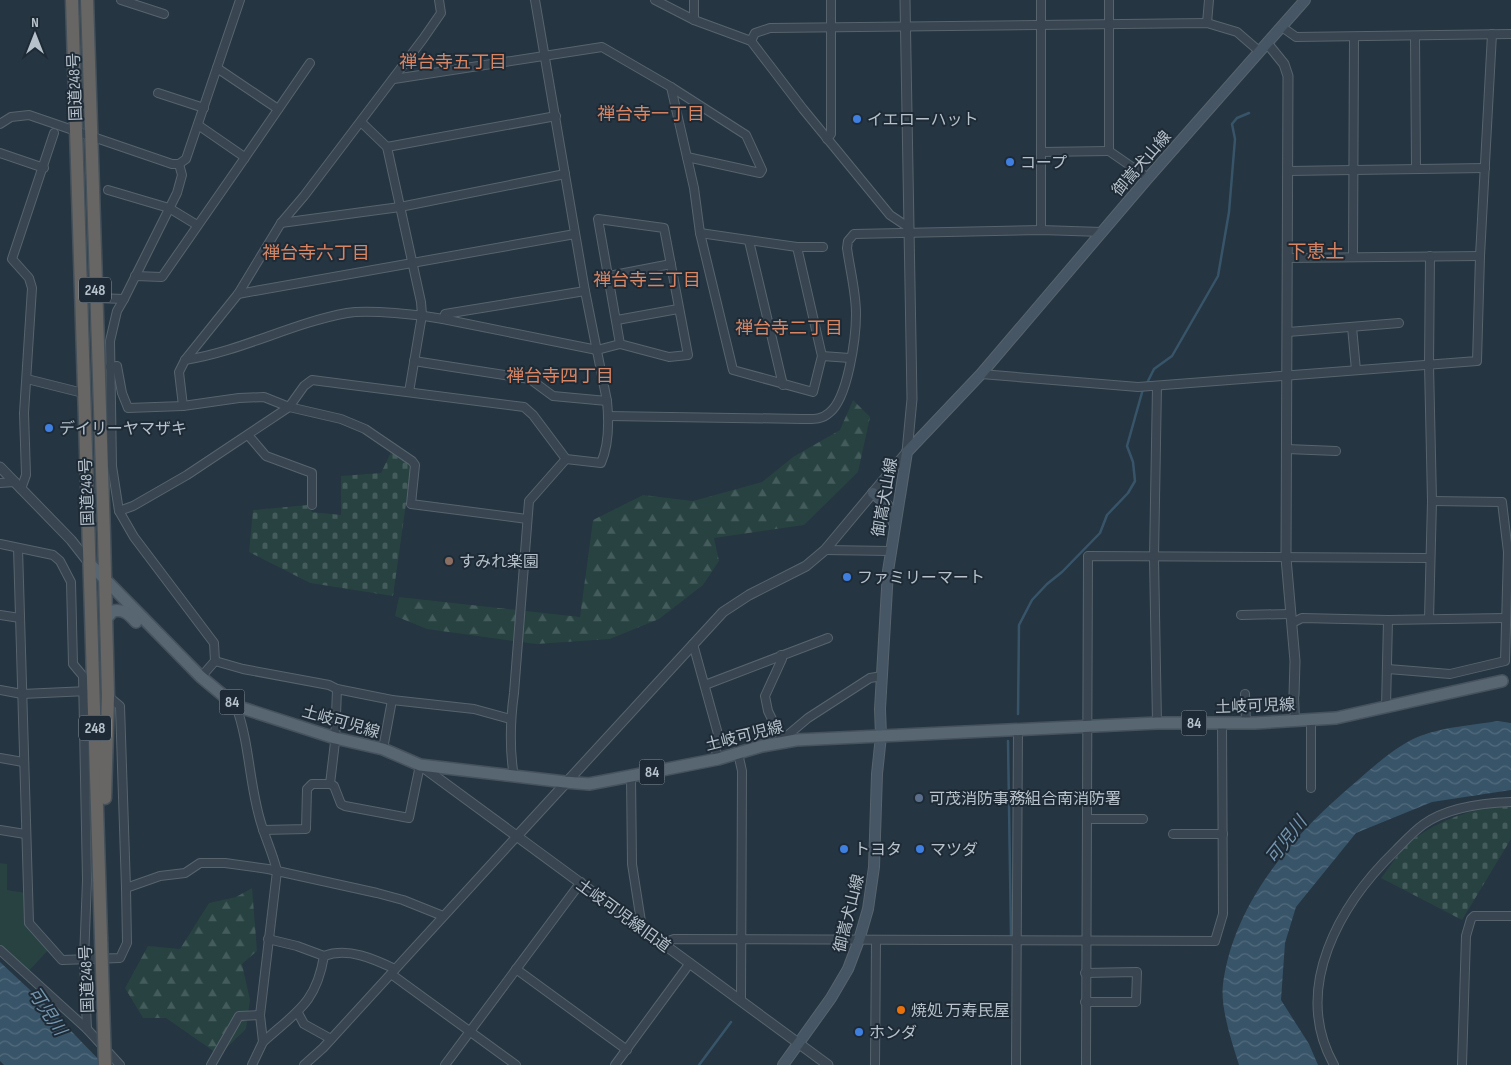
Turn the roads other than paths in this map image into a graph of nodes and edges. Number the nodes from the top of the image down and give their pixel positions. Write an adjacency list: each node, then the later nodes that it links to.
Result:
1 (72, 0): 44 (highway, 国道248号 / 248)
2 (87, 0): 46 (highway, 国道248号 / 248)
3 (121, 0): 17 (street)
4 (240, 0): 34 (street)
5 (439, 0): 35 (street)
6 (535, 0): 32 (street)
7 (655, 0): 18 (street)
8 (694, 0): 18 (street)
9 (831, 0): 23 (street)
10 (904, 0): 21 (street)
11 (1041, 0): 22 (street)
12 (1109, 0): 20 (street)
13 (1209, 0): 19 (street)
14 (1295, 0): 16 (street)
15 (1305, 0): 16 (main road, 御嵩犬山線)
16 (1296, 11): 24 (main road, 御嵩犬山線)
17 (164, 14)
18 (694, 20): 29 (street)
19 (1207, 23): 20 (street); 31 (street)
20 (1110, 25): 22 (street); 49 (street)
21 (905, 26): 22 (street); 23 (street); 67 (street)
22 (1040, 26): 50 (street)
23 (831, 27): 29 (street); 47 (street)
24 (1282, 27): 28 (street); 30 (main road, 御嵩犬山線)
25 (1492, 34): 26 (street); 27 (street); 58 (street)
26 (1511, 34)
27 (1415, 36): 28 (street); 57 (street)
28 (1354, 37): 56 (street)
29 (751, 41): 47 (street)
30 (1267, 43): 31 (main road, 御嵩犬山線); 59 (street)
31 (1259, 51): 61 (main road, 御嵩犬山線)
32 (544, 56): 35 (street); 36 (street); 40 (street)
33 (310, 64): 39 (street)
34 (217, 68): 38 (street); 39 (street)
35 (394, 79): 41 (street)
36 (672, 87): 52 (street); 52 (street)
37 (158, 93): 38 (street)
38 (204, 108): 43 (street)
39 (278, 109): 53 (street)
40 (556, 116): 48 (street); 60 (street)
41 (361, 122): 48 (street); 65 (street)
42 (0, 124): 44 (street)
43 (198, 125): 53 (street); 54 (street)
44 (76, 130): 46 (street); 109 (highway, 国道248号 / 248)
45 (54, 133): 55 (street)
46 (92, 137): 54 (street); 85 (highway, 国道248号 / 248)
47 (827, 139): 67 (street)
48 (387, 147): 63 (street)
49 (1109, 151): 50 (street); 61 (street)
50 (1040, 152): 68 (street)
51 (0, 153): 55 (street)
52 (687, 157): 70 (street)
53 (244, 159): 66 (street)
54 (179, 164): 64 (street)
55 (44, 168): 105 (street)
56 (1353, 168): 57 (street); 59 (street); 75 (street)
57 (1416, 168): 58 (street)
58 (1485, 168): 77 (street)
59 (1288, 171): 78 (street)
60 (565, 174): 63 (street); 71 (street)
61 (1148, 178): 69 (main road, 御嵩犬山線)
62 (108, 190): 64 (street)
63 (400, 207): 65 (street); 79 (street)
64 (169, 208): 66 (street); 81 (street)
65 (281, 223): 84 (street)
66 (197, 225): 81 (street)
67 (908, 229): 68 (street); 97 (street); 117 (street)
68 (1041, 230): 69 (street)
69 (1102, 232): 103 (main road, 御嵩犬山線)
70 (700, 233): 72 (street); 106 (street)
71 (575, 234): 79 (street); 83 (street)
72 (750, 241): 73 (street); 106 (street)
73 (797, 247): 74 (street); 96 (street)
74 (823, 248)
75 (1353, 256): 76 (street); 78 (street)
76 (1430, 256): 77 (street); 100 (street)
77 (1480, 256): 100 (street)
78 (1288, 258): 93 (street)
79 (413, 262): 84 (street); 88 (street)
80 (671, 264): 82 (street); 82 (street); 87 (street)
81 (136, 276): 86 (street)
82 (609, 276): 90 (street)
83 (586, 291): 89 (street); 95 (street)
84 (238, 294): 98 (street)
85 (96, 298): 86 (street); 136 (highway, 国道248号 / 248)
86 (124, 299): 101 (street)
87 (678, 309): 90 (street); 94 (street)
88 (422, 315): 89 (street); 98 (street); 99 (street)
89 (443, 319): 95 (street)
90 (618, 320): 94 (street)
91 (1399, 323): 92 (street)
92 (1352, 327): 93 (street); 102 (street)
93 (1288, 332): 104 (street)
94 (620, 344): 95 (street)
95 (597, 350): 110 (street)
96 (822, 356): 97 (street); 106 (street)
97 (850, 358): 113 (street)
98 (185, 360): 111 (street)
99 (414, 361): 108 (street); 110 (street)
100 (1429, 365): 102 (street); 123 (street)
101 (110, 367): 111 (street); 125 (street)
102 (1356, 370): 104 (street)
103 (981, 374): 107 (street); 117 (main road, 御嵩犬山線)
104 (1288, 375): 107 (street); 115 (street)
105 (27, 379): 109 (street); 121 (street)
106 (783, 385)
107 (1157, 386): 132 (street)
108 (409, 392): 112 (street); 118 (street)
109 (83, 393): 135 (highway, 国道248号 / 248)
110 (607, 401): 113 (street)
111 (183, 406): 112 (street)
112 (289, 407): 114 (street); 126 (street)
113 (608, 416): 118 (street)
114 (248, 435): 124 (street); 125 (street)
115 (1287, 449): 116 (street); 133 (street)
116 (1336, 451)
117 (907, 452): 122 (street); 127 (main road, 御嵩犬山線)
118 (566, 459): 126 (street)
119 (0, 468): 121 (street)
120 (0, 483): 121 (street)
121 (18, 486): 135 (street)
122 (873, 492): 127 (main road); 130 (street)
123 (1432, 501): 134 (street); 141 (street)
124 (312, 505)
125 (119, 511): 149 (street)
126 (528, 519): 165 (street)
127 (895, 524): 131 (main road, 御嵩犬山線)
128 (0, 544): 129 (street)
129 (18, 548): 139 (street); 157 (street)
130 (825, 550): 131 (street); 147 (street)
131 (890, 551): 151 (main road, 御嵩犬山線)
132 (1154, 558): 133 (street); 168 (street); 171 (street)
133 (1286, 558): 134 (street); 140 (street)
134 (1429, 558): 143 (street)
135 (89, 563): 136 (main road, 土岐可児線 / 84); 157 (highway, 国道248号 / 248)
136 (105, 580): 142 (highway, 国道248号 / 248); 146 (main road, 土岐可児線 / 84)
137 (0, 615): 139 (street)
138 (1241, 615): 140 (street)
139 (20, 618): 158 (street)
140 (1291, 618): 144 (street); 160 (street)
141 (1505, 618): 143 (street); 150 (street)
142 (106, 619): 146 (main road); 161 (highway, 国道248号 / 248)
143 (1430, 619): 144 (street)
144 (1388, 620): 150 (street)
145 (828, 638): 148 (street)
146 (166, 643): 152 (main road, 土岐可児線 / 84)
147 (693, 644): 154 (street); 184 (street)
148 (781, 655): 154 (street); 175 (street)
149 (215, 661): 152 (street); 155 (street)
150 (1388, 669): 164 (street)
151 (882, 676): 173 (main road, 御嵩犬山線); 175 (street)
152 (201, 677): 163 (main road, 土岐可児線 / 84)
153 (1502, 681): 164 (main road, 土岐可児線 / 84)
154 (705, 684): 179 (street)
155 (337, 689): 162 (street); 174 (street)
156 (0, 690): 158 (street)
157 (88, 691): 158 (street); 199 (highway, 国道248号 / 248); 212 (street)
158 (22, 694): 180 (street)
159 (1245, 694): 170 (street)
160 (1294, 695): 167 (street)
161 (108, 696): 198 (street); 199 (highway, 国道248号 / 248)
162 (392, 700): 165 (street); 176 (street)
163 (236, 706): 174 (main road, 土岐可児線 / 84); 191 (street)
164 (1386, 707): 166 (main road, 土岐可児線 / 84)
165 (510, 719): 183 (street)
166 (1311, 720): 167 (main road, 土岐可児線 / 84); 186 (street)
167 (1295, 721): 170 (main road, 土岐可児線 / 84)
168 (1157, 723): 169 (main road, 土岐可児線 / 84); 171 (main road, 土岐可児線 / 84)
169 (1222, 723): 170 (main road, 土岐可児線 / 84); 194 (street)
170 (1246, 723)
171 (1086, 726): 172 (main road, 土岐可児線 / 84); 188 (street)
172 (1018, 730): 173 (main road, 土岐可児線 / 84); 207 (street)
173 (882, 736): 175 (main road, 土岐可児線 / 84); 205 (main road, 御嵩犬山線)
174 (335, 738): 176 (main road, 土岐可児線 / 84); 185 (street)
175 (783, 742): 177 (main road, 土岐可児線 / 84)
176 (383, 750): 181 (main road, 土岐可児線 / 84)
177 (738, 753): 179 (main road, 土岐可児線 / 84); 204 (street)
178 (0, 758): 180 (street)
179 (718, 759): 182 (main road, 土岐可児線 / 84)
180 (23, 762): 192 (street)
181 (420, 765): 183 (main road, 土岐可児線 / 84); 185 (street); 195 (street, 土岐可児線旧道)
182 (631, 776): 184 (main road, 土岐可児線 / 84); 202 (street)
183 (514, 777): 184 (main road, 土岐可児線 / 84)
184 (565, 782): 195 (street)
185 (330, 784): 191 (street)
186 (1311, 788)
187 (1511, 802): 240 (street)
188 (1088, 819): 189 (street); 208 (street)
189 (1143, 819)
190 (0, 830): 192 (street)
191 (263, 830): 196 (street)
192 (25, 834): 212 (street)
193 (1173, 834): 194 (street)
194 (1223, 834): 208 (street)
195 (518, 835): 197 (street, 土岐可児線旧道); 200 (street)
196 (277, 871): 198 (street); 200 (street); 203 (street)
197 (581, 882): 202 (street, 土岐可児線旧道); 214 (street)
198 (126, 888): 212 (street)
199 (100, 892): 227 (highway, 国道248号 / 248, bridge)
200 (443, 916): 215 (street)
201 (1511, 916): 241 (street)
202 (642, 928): 209 (street, 土岐可児線旧道)
203 (268, 940): 211 (street); 220 (street)
204 (741, 940): 205 (street); 209 (street); 217 (street)
205 (860, 940): 206 (street); 225 (main road, 御嵩犬山線)
206 (876, 940): 207 (street); 237 (street)
207 (1017, 941): 208 (street); 238 (street)
208 (1086, 941): 216 (street)
209 (663, 943): 213 (street, 土岐可児線旧道)
210 (0, 950): 221 (street)
211 (324, 956): 215 (street); 219 (street)
212 (84, 960): 221 (street)
213 (690, 963): 217 (street, 土岐可児線旧道); 226 (street)
214 (516, 969): 222 (street); 226 (street)
215 (393, 971): 222 (street); 223 (street)
216 (1086, 973): 218 (street); 218 (street)
217 (741, 1000): 225 (street, 土岐可児線旧道)
218 (1085, 1002): 239 (street)
219 (298, 1013): 223 (street); 224 (street)
220 (260, 1015): 224 (street); 229 (street)
221 (87, 1029): 228 (street)
222 (470, 1030): 232 (street); 233 (street)
223 (330, 1039): 231 (street)
224 (263, 1042): 230 (street)
225 (798, 1043): 235 (main road, 御嵩犬山線); 236 (street, 土岐可児線旧道)
226 (627, 1050): 234 (street)
227 (105, 1065)
228 (120, 1065)
229 (211, 1065)
230 (252, 1065)
231 (304, 1065)
232 (445, 1065)
233 (516, 1065)
234 (615, 1065)
235 (783, 1065)
236 (828, 1065)
237 (875, 1065)
238 (1016, 1065)
239 (1086, 1065)
240 (1334, 1065)
241 (1462, 1065)

